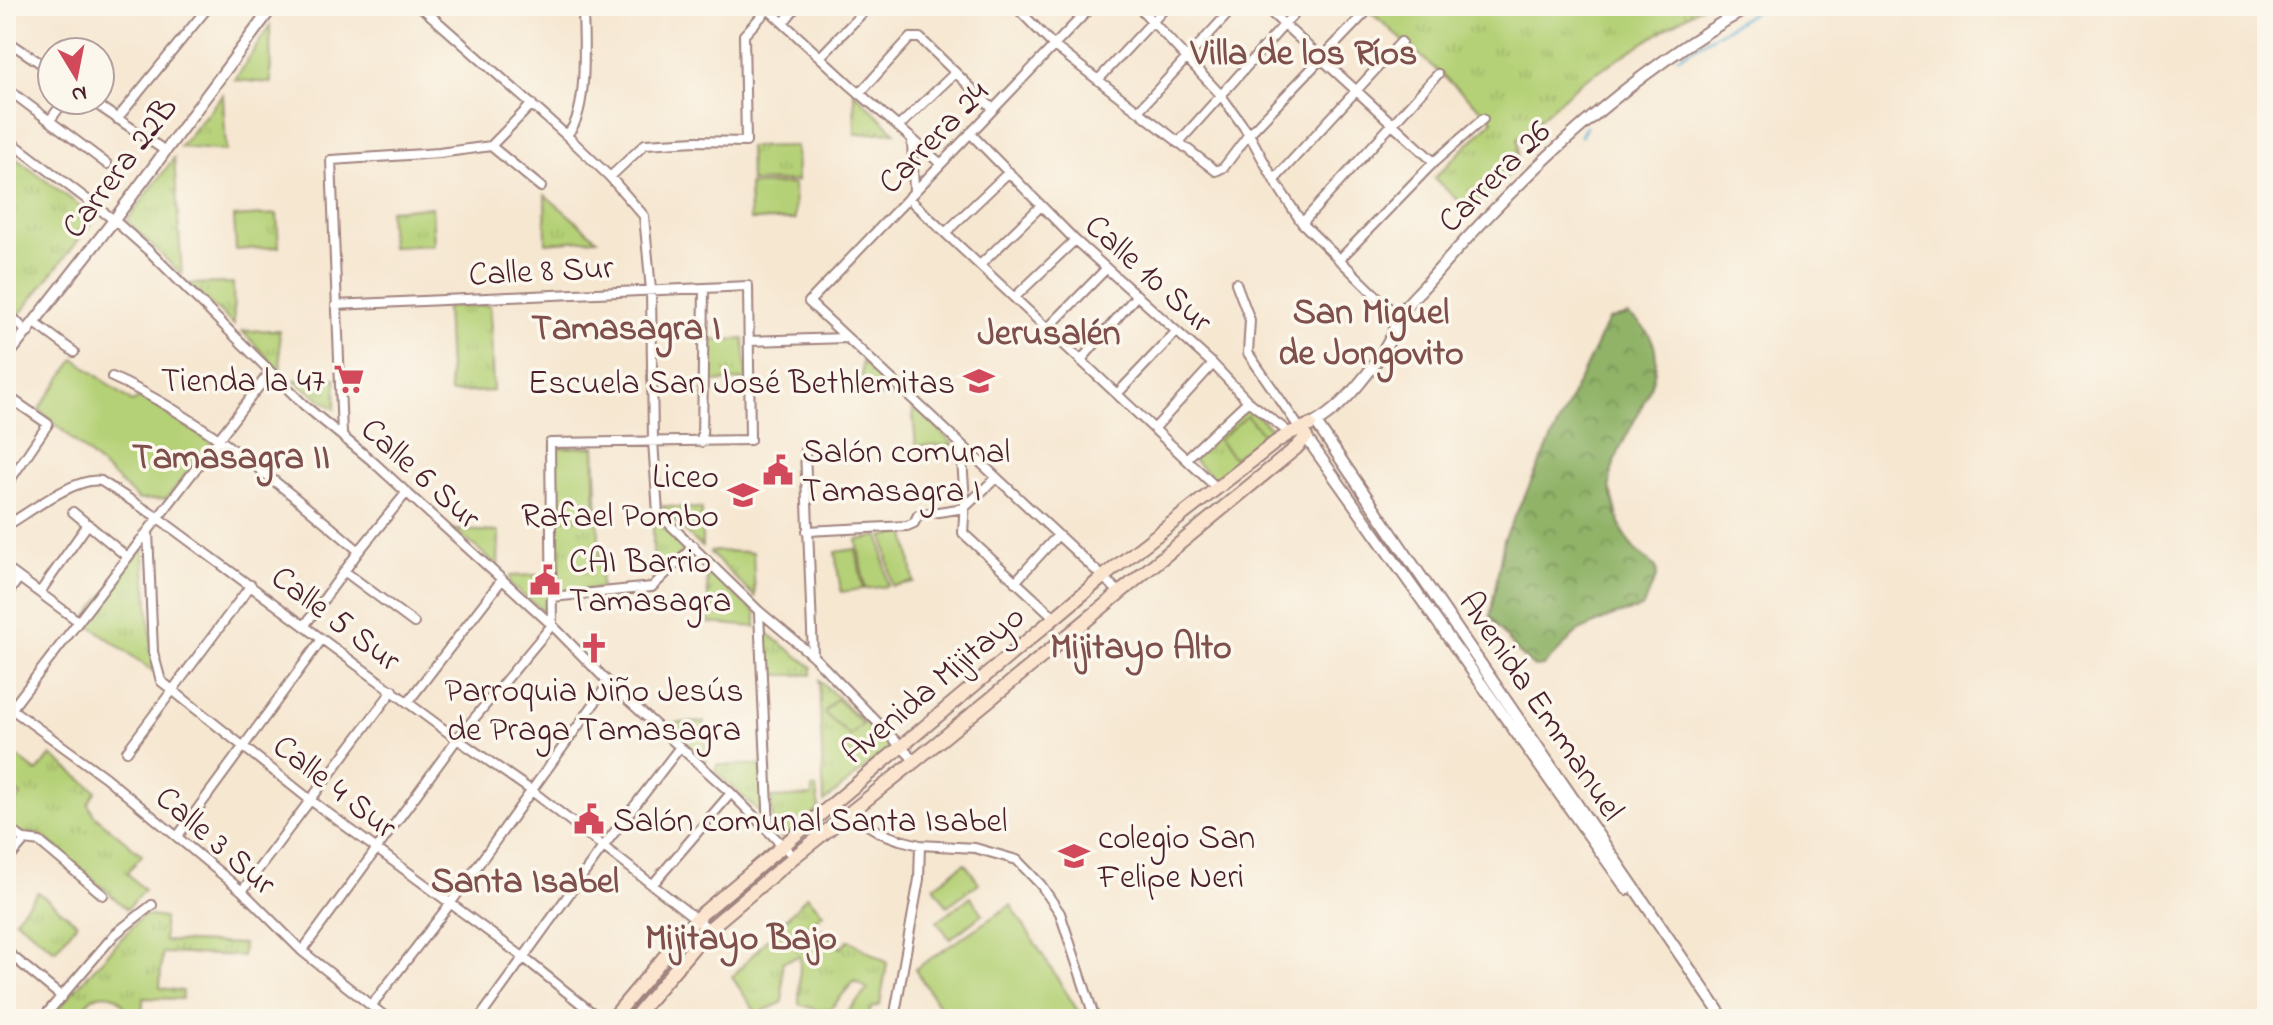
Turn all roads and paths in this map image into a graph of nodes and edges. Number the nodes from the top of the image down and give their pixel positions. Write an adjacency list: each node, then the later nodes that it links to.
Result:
1 (209, 6): 41 (street)
2 (273, 6): 53 (street, Carrera 22B)
3 (420, 6): 36 (street)
4 (583, 6): 48 (street)
5 (797, 6): 20 (street)
6 (869, 6): 25 (street)
7 (953, 6): 8 (street)
8 (973, 6)
9 (1015, 6): 24 (street)
10 (1092, 6): 24 (street, Carrera 24)
11 (1138, 6): 19 (street)
12 (1167, 6): 19 (street)
13 (1235, 6): 26 (street)
14 (1264, 6): 21 (street)
15 (1301, 6): 21 (street)
16 (1751, 6): 77 (street, Carrera 26)
17 (766, 7): 20 (street); 58 (street)
18 (1365, 13): 27 (street)
19 (1152, 22): 26 (street); 31 (street)
20 (783, 23): 25 (street)
21 (1284, 24): 27 (street); 35 (street)
22 (6, 40): 28 (street)
23 (1401, 42): 33 (street)
24 (1054, 46): 31 (street); 37 (street, Carrera 24)
25 (820, 57): 34 (street)
26 (1186, 58): 35 (street); 38 (street)
27 (1320, 59): 33 (street); 47 (street)
28 (36, 60)
29 (955, 73): 34 (street); 37 (street); 45 (street)
30 (1438, 74): 44 (street)
31 (1098, 80): 38 (street)
32 (6, 88): 43 (street)
33 (1355, 92): 44 (street); 59 (street)
34 (859, 94): 45 (street)
35 (1220, 94): 47 (street); 51 (street)
36 (532, 104): 48 (street); 52 (street)
37 (993, 109): 46 (street, Carrera 24)
38 (1138, 111): 51 (street)
39 (53, 116): 43 (street)
40 (113, 116): 41 (street)
41 (117, 119): 53 (street)
42 (1483, 119): 54 (street)
43 (50, 120): 55 (street)
44 (1392, 125): 54 (street); 64 (street)
45 (898, 127): 50 (street)
46 (970, 133): 56 (street, Carrera 24); 57 (street, Calle 10 Sur)
47 (1249, 134): 51 (street); 59 (street)
48 (566, 135): 58 (street)
49 (6, 138): 63 (street, Calle 6 Sur)
50 (912, 139): 56 (street); 61 (street)
51 (1178, 143)
52 (491, 146): 60 (street); 75 (street)
53 (164, 150): 63 (street, Carrera 22B)
54 (1434, 162): 67 (street)
55 (107, 164)
56 (941, 164): 61 (street, Carrera 24)
57 (1009, 172): 62 (street, Calle 10 Sur); 65 (street)
58 (610, 177): 72 (street)
59 (1274, 180): 64 (street)
60 (541, 187)
61 (911, 195): 65 (street); 82 (street, Carrera 24)
62 (1041, 206): 66 (street, Calle 10 Sur); 68 (street)
63 (114, 220): 78 (street, Carrera 22B); 88 (street, Calle 6 Sur)
64 (1302, 223): 67 (street)
65 (946, 232): 68 (street)
66 (1075, 240): 69 (street, Calle 10 Sur); 74 (street)
67 (1339, 260): 77 (street)
68 (981, 264): 74 (street)
69 (1106, 269): 73 (street, Calle 10 Sur); 79 (street)
70 (1236, 283): 94 (street)
71 (704, 288): 72 (street, Calle 8 Sur); 83 (street, Calle 8 Sur); 98 (street)
72 (651, 290): 75 (street, Calle 8 Sur); 97 (street)
73 (1137, 295): 80 (street, Calle 10 Sur); 86 (street)
74 (1015, 297): 79 (street)
75 (336, 305): 95 (street)
76 (6, 311): 81 (street)
77 (1398, 317): 94 (street, Carrera 26)
78 (35, 323): 81 (street, Carrera 22B); 84 (street)
79 (1049, 327): 86 (street)
80 (1176, 332): 87 (street, Calle 10 Sur); 90 (street)
81 (28, 333): 85 (street, Carrera 22B)
82 (847, 338): 83 (street); 99 (street)
83 (749, 341): 98 (street)
84 (74, 352)
85 (6, 358)
86 (1081, 360): 90 (street)
87 (1213, 364): 92 (street, Calle 10 Sur); 93 (street)
88 (270, 372): 95 (street, Calle 6 Sur); 96 (street)
89 (112, 377): 96 (street)
90 (1117, 394): 93 (street)
91 (6, 395): 103 (street)
92 (1248, 401): 94 (street, Calle 10 Sur); 101 (street)
93 (1154, 429): 101 (street)
94 (1304, 432): 104 (main road, Avenida Mijitayo); 125 (main road, Avenida Mijitayo); 181 (street, Avenida Emmanuel); 181 (street, Avenida Emmanuel)
95 (342, 434): 105 (street, Calle 6 Sur)
96 (218, 441): 108 (street); 115 (street)
97 (653, 441): 98 (street); 114 (street); 127 (street)
98 (702, 442)
99 (961, 445): 102 (street); 106 (street)
100 (805, 450): 112 (street)
101 (1186, 459): 104 (street)
102 (996, 478): 106 (street); 113 (street)
103 (6, 486)
104 (1217, 488): 119 (main road, Avenida Mijitayo)
105 (407, 492): 115 (street); 121 (street, Calle 6 Sur)
106 (965, 508): 112 (street); 122 (street)
107 (73, 512): 109 (street)
108 (157, 517): 110 (street, Calle 5 Sur); 111 (street); 123 (street, Calle 5 Sur)
109 (88, 524): 116 (street); 124 (street)
110 (6, 526)
111 (148, 531): 116 (street); 138 (street, Calle 4 Sur)
112 (807, 531): 135 (street)
113 (1058, 535): 119 (street); 122 (street)
114 (694, 546): 127 (street); 135 (street)
115 (359, 551): 118 (street)
116 (126, 556): 130 (street)
117 (6, 568): 120 (street)
118 (344, 571): 131 (street); 132 (street)
119 (1103, 577): 125 (street); 129 (main road, Avenida Mijitayo)
120 (19, 578): 124 (street); 126 (street)
121 (501, 581): 133 (street, Calle 6 Sur); 139 (street)
122 (1015, 582): 129 (street)
123 (251, 585): 132 (street, Calle 5 Sur); 138 (street)
124 (40, 592): 130 (street)
125 (1119, 592): 146 (main road, Avenida Mijitayo)
126 (6, 596)
127 (552, 597): 133 (street)
128 (759, 613): 152 (street)
129 (1054, 617): 143 (main road, Avenida Mijitayo)
130 (78, 621): 140 (street)
131 (414, 623)
132 (305, 625): 134 (street, Calle 5 Sur)
133 (552, 625): 136 (street, Calle 6 Sur); 141 (street)
134 (322, 639): 137 (street, Calle 5 Sur); 142 (street)
135 (813, 656): 143 (street)
136 (609, 683): 144 (street, Calle 6 Sur); 147 (street)
137 (393, 690): 139 (street, Calle 5 Sur); 149 (street)
138 (172, 692): 142 (street, Calle 4 Sur); 145 (street)
139 (408, 702): 141 (street, Calle 5 Sur)
140 (8, 710): 153 (street, Calle 3 Sur)
141 (457, 739): 147 (street, Calle 5 Sur); 158 (street)
142 (243, 745): 149 (street, Calle 4 Sur); 153 (street)
143 (900, 746): 146 (street); 155 (main road, Avenida Mijitayo)
144 (680, 747): 148 (street, Calle 6 Sur); 157 (street)
145 (127, 751)
146 (915, 761): 150 (main road, Avenida Mijitayo)
147 (532, 791): 157 (street, Calle 5 Sur); 164 (street)
148 (731, 793): 152 (street, Calle 6 Sur); 161 (street)
149 (309, 799): 158 (street, Calle 4 Sur); 162 (street)
150 (849, 814): 156 (street); 159 (main road, Avenida Mijitayo)
151 (6, 827): 154 (street)
152 (769, 830): 155 (street, Calle 6 Sur)
153 (177, 837): 162 (street, Calle 3 Sur)
154 (25, 840): 160 (street); 163 (street)
155 (782, 845): 159 (street, Calle 6 Sur); 166 (main road, Avenida Mijitayo)
156 (920, 845): 179 (street); 180 (street)
157 (603, 847): 161 (street, Calle 5 Sur); 170 (street)
158 (377, 850): 164 (street, Calle 4 Sur); 169 (street)
159 (794, 857): 167 (main road, Avenida Mijitayo)
160 (6, 862)
161 (653, 884): 166 (street, Calle 5 Sur)
162 (242, 891): 169 (street, Calle 3 Sur)
163 (103, 895)
164 (450, 904): 170 (street, Calle 4 Sur); 172 (street)
165 (152, 905): 171 (street)
166 (697, 918): 167 (street, Calle 5 Sur); 177 (main road, Avenida Mijitayo)
167 (709, 929): 178 (main road, Avenida Mijitayo)
168 (6, 951): 171 (street)
169 (302, 951): 172 (street, Calle 3 Sur)
170 (523, 957): 175 (street); 176 (street, Calle 4 Sur)
171 (62, 997): 173 (street)
172 (371, 1006): 174 (street, Calle 3 Sur)
173 (42, 1019)
174 (388, 1019)
175 (479, 1019)
176 (600, 1019)
177 (612, 1019)
178 (633, 1019)
179 (894, 1019)
180 (1095, 1019)
181 (1722, 1019)

